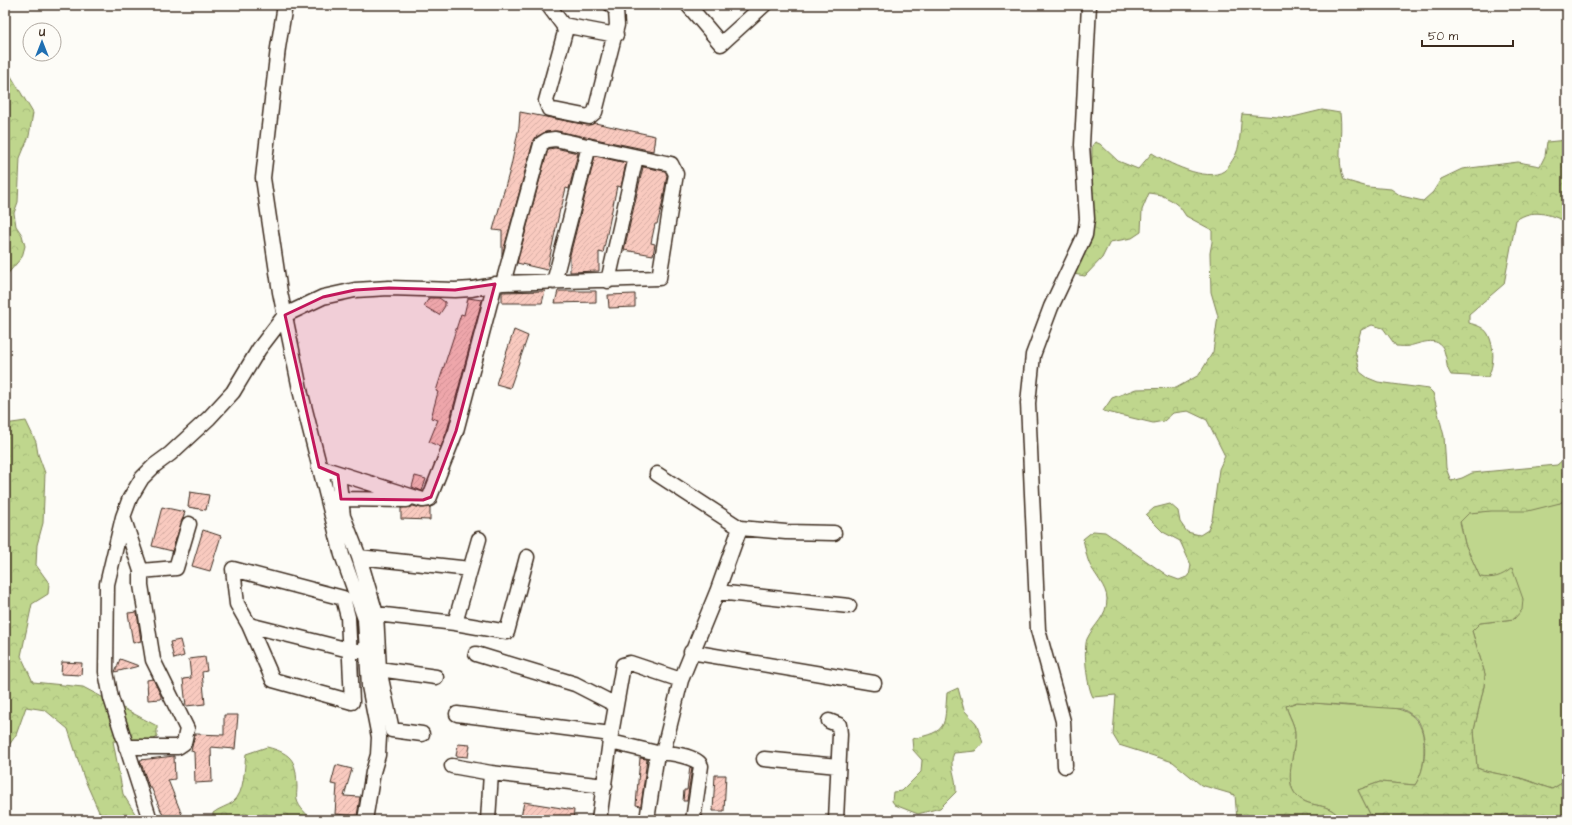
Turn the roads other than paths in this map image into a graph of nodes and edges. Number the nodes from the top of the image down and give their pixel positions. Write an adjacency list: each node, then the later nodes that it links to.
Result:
1 (285, 5): 14 (street)
2 (548, 5): 7 (street)
3 (611, 5): 8 (street)
4 (688, 5): 5 (street)
5 (764, 5)
6 (1089, 5): 52 (street)
7 (563, 25): 8 (street); 8 (street)
8 (616, 34)
9 (589, 146): 10 (street); 12 (street); 13 (street)
10 (636, 157): 11 (street); 11 (street)
11 (608, 280): 12 (street)
12 (554, 282): 13 (street)
13 (499, 283): 14 (street); 19 (street)
14 (285, 315): 15 (street); 20 (street)
15 (319, 467): 17 (street); 35 (street)
16 (657, 474): 22 (street)
17 (338, 475): 18 (street); 19 (street)
18 (341, 499): 19 (street); 25 (street)
19 (423, 500)
20 (122, 517): 28 (street); 47 (street)
21 (190, 524): 28 (street)
22 (740, 528): 23 (street); 29 (street)
23 (834, 533)
24 (479, 539): 27 (street)
25 (359, 557): 27 (street); 31 (street)
26 (527, 557): 32 (street)
27 (470, 569): 32 (street)
28 (141, 571): 47 (street)
29 (717, 592): 30 (street); 36 (street)
30 (849, 606)
31 (376, 614): 32 (street); 38 (street)
32 (455, 623)
33 (249, 625): 34 (street); 34 (street); 34 (street)
34 (349, 650): 35 (street)
35 (367, 651): 56 (street)
36 (692, 652): 40 (street); 41 (street)
37 (476, 654): 42 (street)
38 (379, 669): 39 (street); 45 (street)
39 (436, 677)
40 (681, 680): 42 (street); 48 (street)
41 (874, 683)
42 (616, 705): 46 (street)
43 (457, 714): 46 (street)
44 (829, 721): 51 (street)
45 (422, 734)
46 (611, 738): 48 (street); 54 (street)
47 (126, 747): 55 (street)
48 (660, 753): 59 (street); 60 (street)
49 (764, 758): 51 (street)
50 (452, 766): 53 (street)
51 (838, 766): 61 (street)
52 (1065, 766)
53 (491, 773): 54 (street); 57 (street)
54 (605, 786): 58 (street)
55 (150, 820)
56 (366, 820)
57 (488, 820)
58 (599, 820)
59 (647, 820)
60 (693, 820)
61 (836, 820)

